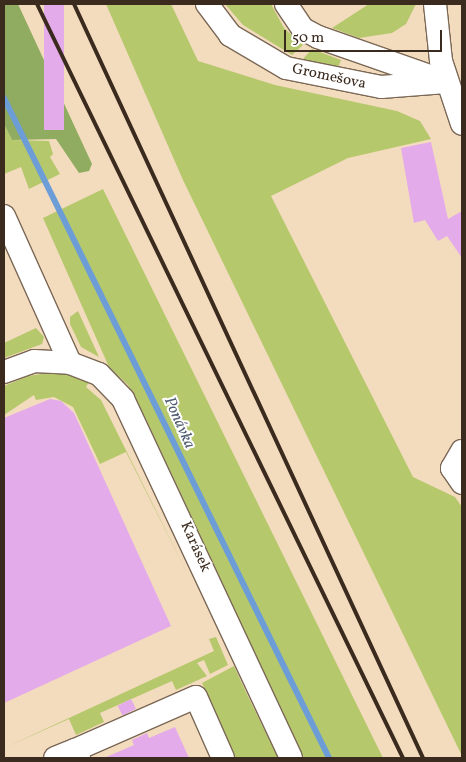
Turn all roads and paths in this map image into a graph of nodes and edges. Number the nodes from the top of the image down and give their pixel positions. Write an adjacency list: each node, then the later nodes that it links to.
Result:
1 (207, 4): 4 (street, Gromešova)
2 (286, 4): 4 (street, Gromešova)
3 (435, 4): 4 (street)
4 (446, 82): 5 (street)
5 (462, 124)
6 (4, 216): 7 (street)
7 (70, 363): 8 (street, Karásek); 11 (street, Karásek)
8 (4, 372)
9 (70, 755): 10 (street)
10 (223, 758)
11 (291, 758)

